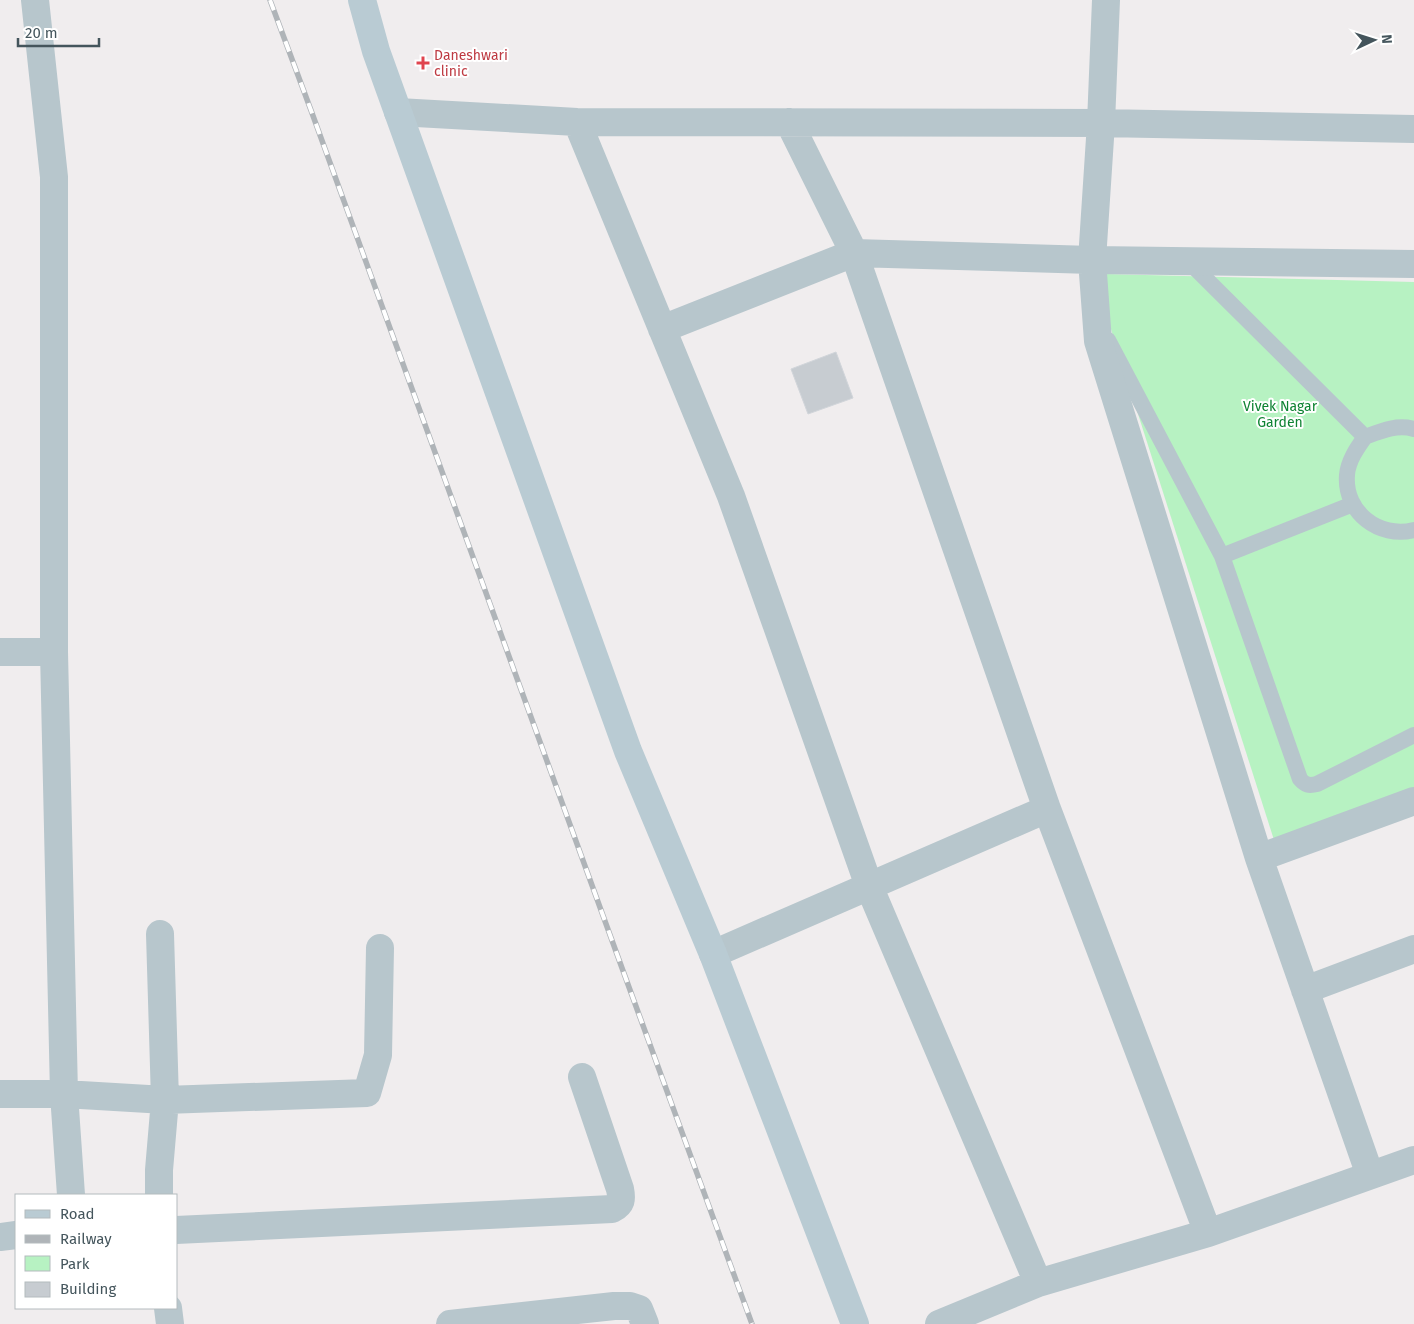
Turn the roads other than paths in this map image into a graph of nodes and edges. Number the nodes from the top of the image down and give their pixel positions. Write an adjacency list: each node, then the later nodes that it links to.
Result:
1 (36, 0): 21 (street)
2 (362, 0): 4 (street)
3 (1106, 0): 7 (street)
4 (398, 112): 5 (street); 30 (street)
5 (577, 122): 6 (street); 14 (street)
6 (789, 122): 7 (street); 9 (street)
7 (1101, 123): 8 (street); 10 (street)
8 (1414, 129)
9 (854, 253): 10 (street); 14 (street); 24 (street)
10 (1092, 260): 11 (street); 13 (street)
11 (1189, 262): 12 (street); 16 (lane)
12 (1414, 264)
13 (1096, 318): 19 (lane); 25 (street)
14 (662, 329): 26 (street)
15 (1414, 429): 16 (lane)
16 (1365, 437): 17 (lane)
17 (1353, 504): 18 (lane); 19 (lane)
18 (1414, 530)
19 (1222, 556): 22 (lane)
20 (0, 652): 21 (street)
21 (54, 652): 34 (street)
22 (1414, 735)
23 (1414, 801): 25 (street)
24 (1047, 809): 26 (street); 41 (street)
25 (1259, 858): 31 (street)
26 (869, 886): 30 (street); 44 (street)
27 (160, 934): 35 (street)
28 (380, 948): 35 (street)
29 (1414, 949): 31 (street)
30 (713, 954): 49 (street)
31 (1305, 990): 37 (street)
32 (582, 1077): 40 (street)
33 (0, 1094): 34 (street)
34 (64, 1094): 35 (street); 38 (street)
35 (165, 1100): 39 (street)
36 (1414, 1160): 37 (street)
37 (1370, 1176): 41 (street)
38 (71, 1194)
39 (160, 1194)
40 (178, 1230)
41 (1208, 1233): 44 (street)
42 (15, 1236): 43 (street)
43 (0, 1237)
44 (1038, 1283): 50 (street)
45 (168, 1309): 46 (street)
46 (170, 1324)
47 (450, 1324): 48 (street)
48 (645, 1324)
49 (855, 1324)
50 (939, 1324)

